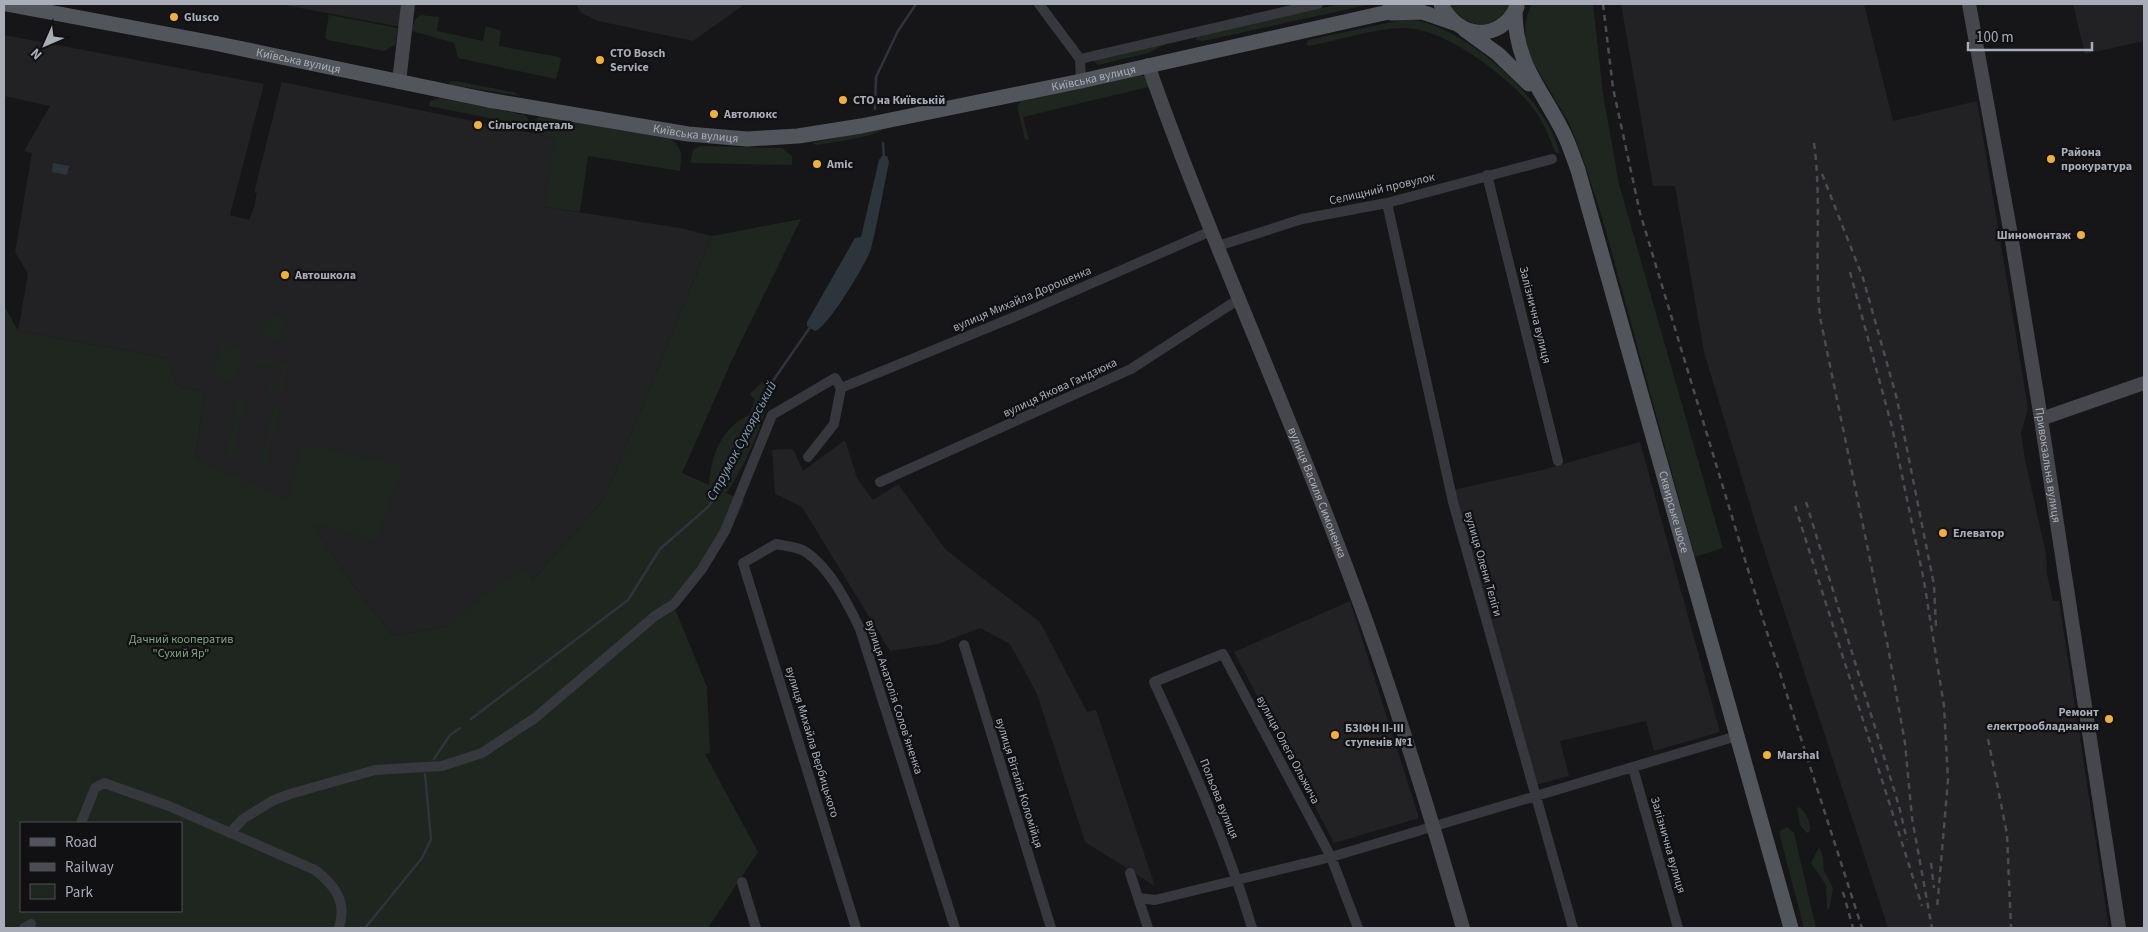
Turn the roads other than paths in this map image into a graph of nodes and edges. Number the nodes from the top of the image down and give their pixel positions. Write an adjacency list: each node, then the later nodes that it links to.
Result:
1 (6, 4): 15 (main road, Київська вулиця)
2 (408, 4): 15 (street)
3 (1318, 4): 8 (street, Київська вулиця)
4 (1405, 4): 10 (main road, Київська вулиця)
5 (1441, 4): 11 (main road)
6 (1969, 4): 25 (street, Привокзальна вулиця)
7 (1043, 5): 12 (street)
8 (1294, 6): 12 (street, Київська вулиця)
9 (1517, 7): 11 (main road); 16 (main road, Сквирське шосе)
10 (1384, 13): 11 (main road, Київська вулиця); 13 (main road, Київська вулиця)
11 (1460, 27): 16 (main road, Сквирське шосе)
12 (1080, 59): 14 (street)
13 (1148, 65): 14 (main road, Київська вулиця); 20 (street, вулиця Василя Симоненка)
14 (1080, 81): 15 (main road, Київська вулиця)
15 (399, 82)
16 (1543, 100): 32 (main road, Сквирське шосе)
17 (1552, 159): 18 (street, Селищний провулок)
18 (1487, 175): 19 (street, Селищний провулок); 27 (street, Залізнична вулиця)
19 (1386, 203): 21 (street, Селищний провулок); 34 (street, вулиця Олени Теліги)
20 (1211, 231): 21 (street, вулиця Василя Симоненка); 24 (street, вулиця Михайла Дорошенка)
21 (1218, 246): 22 (street, вулиця Василя Симоненка)
22 (1239, 299): 28 (street, вулиця Якова Гандзюка); 36 (street, вулиця Василя Симоненка)
23 (2144, 384): 25 (street)
24 (842, 388): 26 (street); 37 (street)
25 (2041, 419): 55 (street, Привокзальна вулиця)
26 (808, 457)
27 (1558, 461)
28 (880, 482)
29 (743, 563): 45 (street, вулиця Михайла Вербицького); 46 (street, вулиця Анатолія Соловʼяненка)
30 (964, 645): 47 (street, вулиця Віталія Коломійця)
31 (1154, 682): 38 (street, вулиця Олега Ольжича); 40 (street, Польова вулиця)
32 (1737, 736): 33 (street); 54 (main road, Сквирське шосе)
33 (1633, 768): 34 (street); 53 (street, Залізнична вулиця)
34 (1534, 795): 36 (street); 52 (street, вулиця Олени Теліги)
35 (81, 822): 37 (street)
36 (1434, 826): 38 (street); 51 (street, вулиця Василя Симоненка)
37 (230, 833): 43 (street)
38 (1331, 857): 40 (street); 50 (street, вулиця Олега Ольжича)
39 (1130, 873): 42 (street)
40 (1238, 879): 42 (street); 49 (street, Польова вулиця)
41 (742, 882): 44 (street)
42 (1139, 898): 48 (street)
43 (339, 928)
44 (756, 928)
45 (856, 928)
46 (955, 928)
47 (1051, 928)
48 (1148, 928)
49 (1252, 928)
50 (1358, 928)
51 (1464, 928)
52 (1572, 928)
53 (1678, 928)
54 (1791, 928)
55 (2119, 928)

